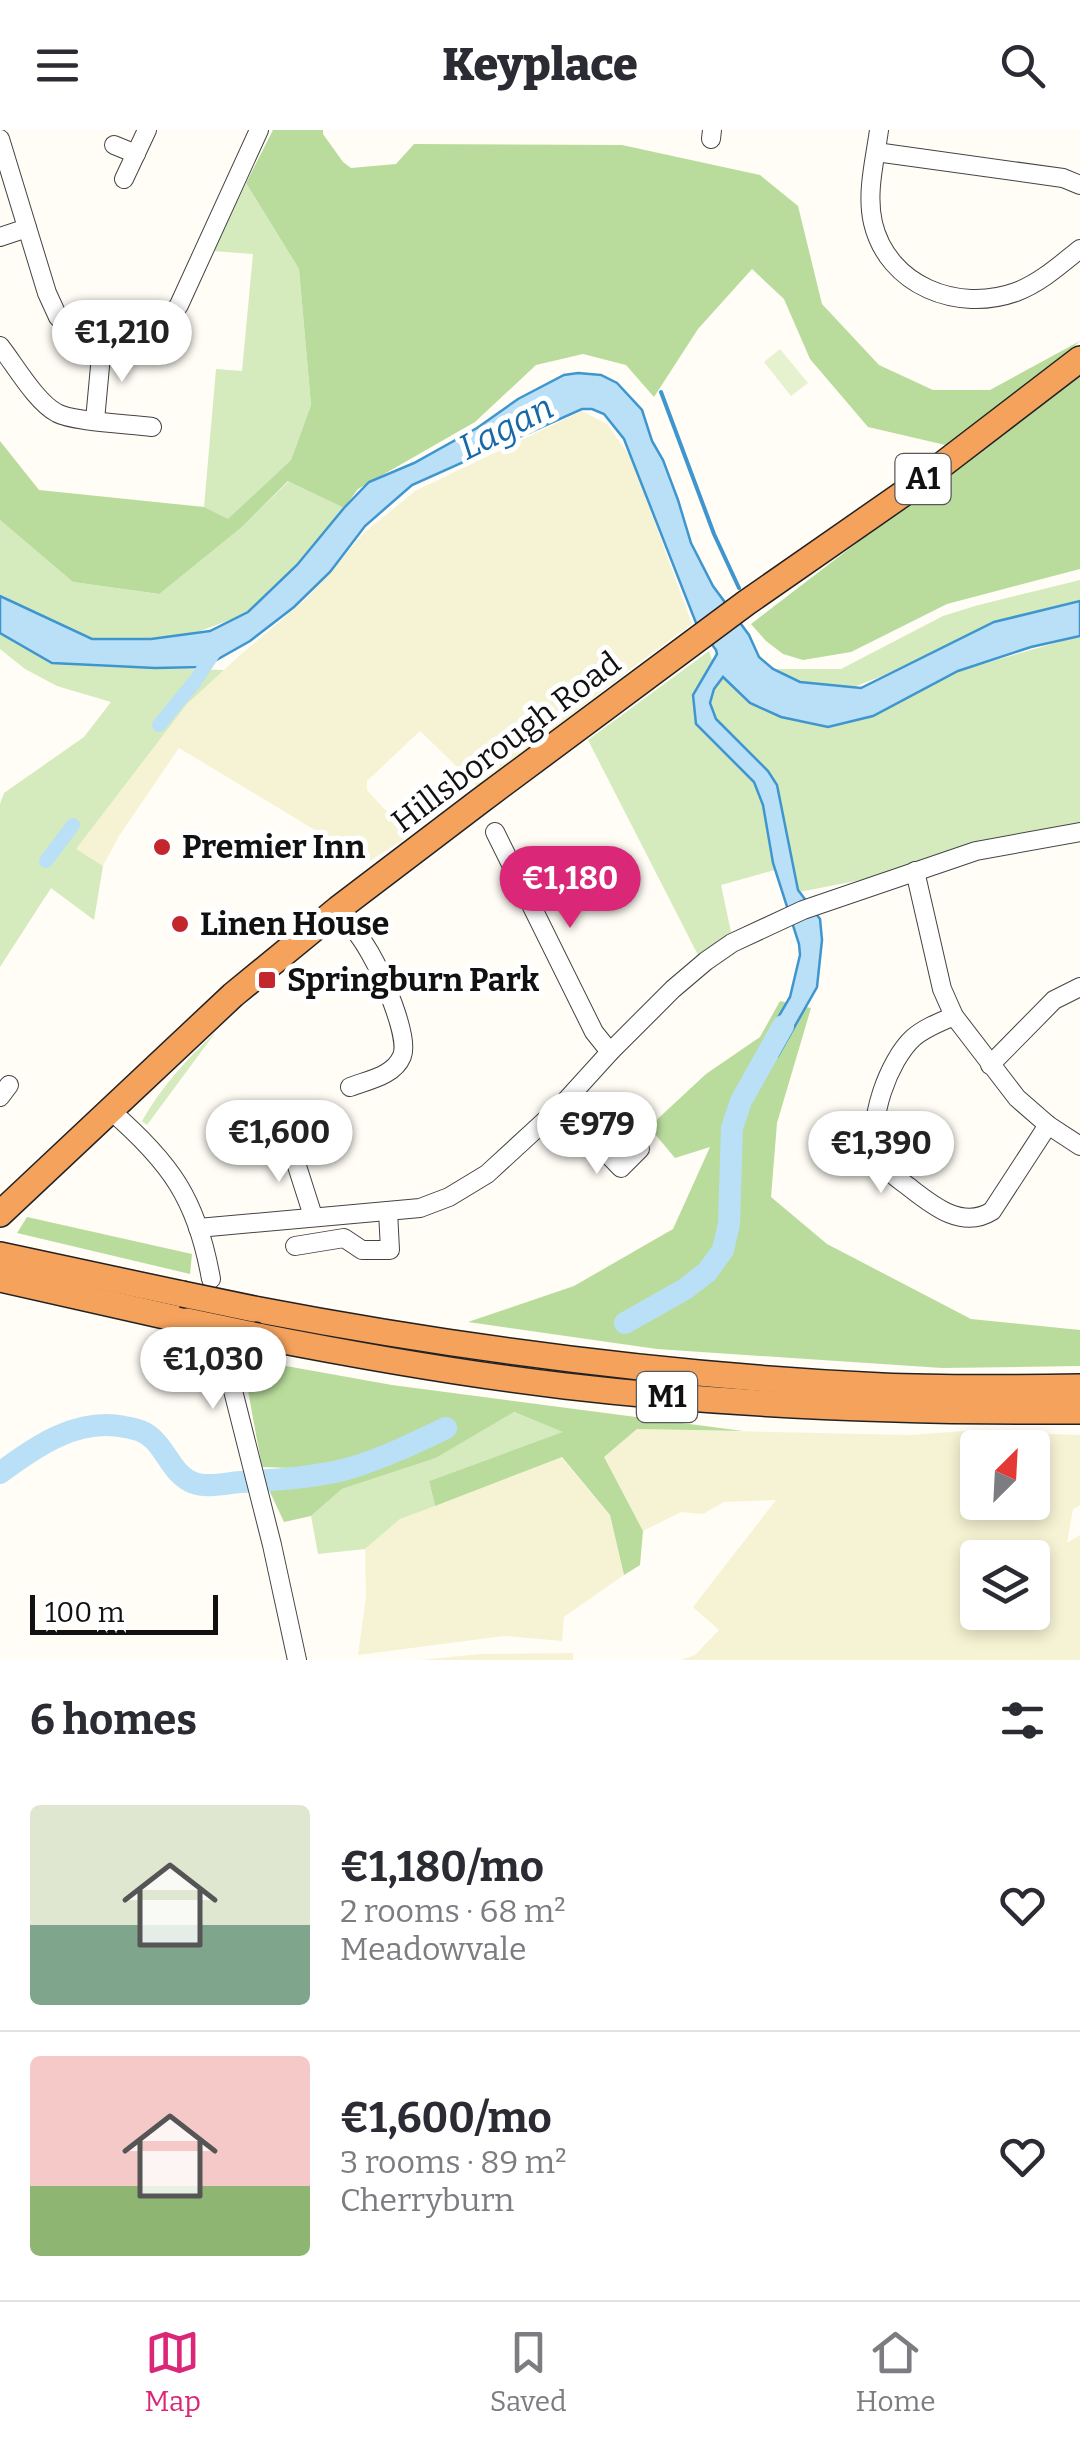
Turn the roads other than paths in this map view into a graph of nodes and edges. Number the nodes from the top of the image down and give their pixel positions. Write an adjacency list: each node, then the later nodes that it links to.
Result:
1 (147, 130): 7 (street)
2 (258, 130): 13 (street)
3 (878, 130): 6 (street)
4 (0, 139): 10 (street)
5 (114, 145): 7 (street)
6 (876, 152): 9 (street); 12 (street)
7 (136, 154): 8 (street)
8 (124, 180)
9 (1080, 185)
10 (27, 228): 11 (street); 13 (street)
11 (0, 236)
12 (1080, 249)
13 (102, 345): 16 (street)
14 (0, 346): 16 (street)
15 (1080, 358): 21 (highway, Hillsborough Road / A1)
16 (95, 420): 17 (street)
17 (152, 427)
18 (495, 832): 24 (street)
19 (1080, 832): 20 (street)
20 (915, 871): 23 (street); 24 (street)
21 (338, 910): 26 (street); 28 (highway, Hillsborough Road / A1)
22 (1080, 987): 25 (street)
23 (954, 1016): 25 (street); 29 (street)
24 (610, 1052): 27 (street)
25 (990, 1065): 29 (street)
26 (350, 1087)
27 (562, 1106): 32 (street); 33 (street)
28 (110, 1110): 34 (highway, Hillsborough Road / A1); 36 (street)
29 (1048, 1125): 31 (street)
30 (285, 1136): 35 (street)
31 (1080, 1146)
32 (640, 1149)
33 (388, 1211): 35 (street); 37 (street)
34 (0, 1214)
35 (314, 1216): 36 (street)
36 (198, 1228): 39 (street)
37 (295, 1246)
38 (0, 1255): 42 (highway, M1, bridge)
39 (211, 1279)
40 (0, 1280): 43 (highway, M1, bridge)
41 (222, 1347): 44 (street)
42 (1080, 1387)
43 (1080, 1411)
44 (297, 1660)

